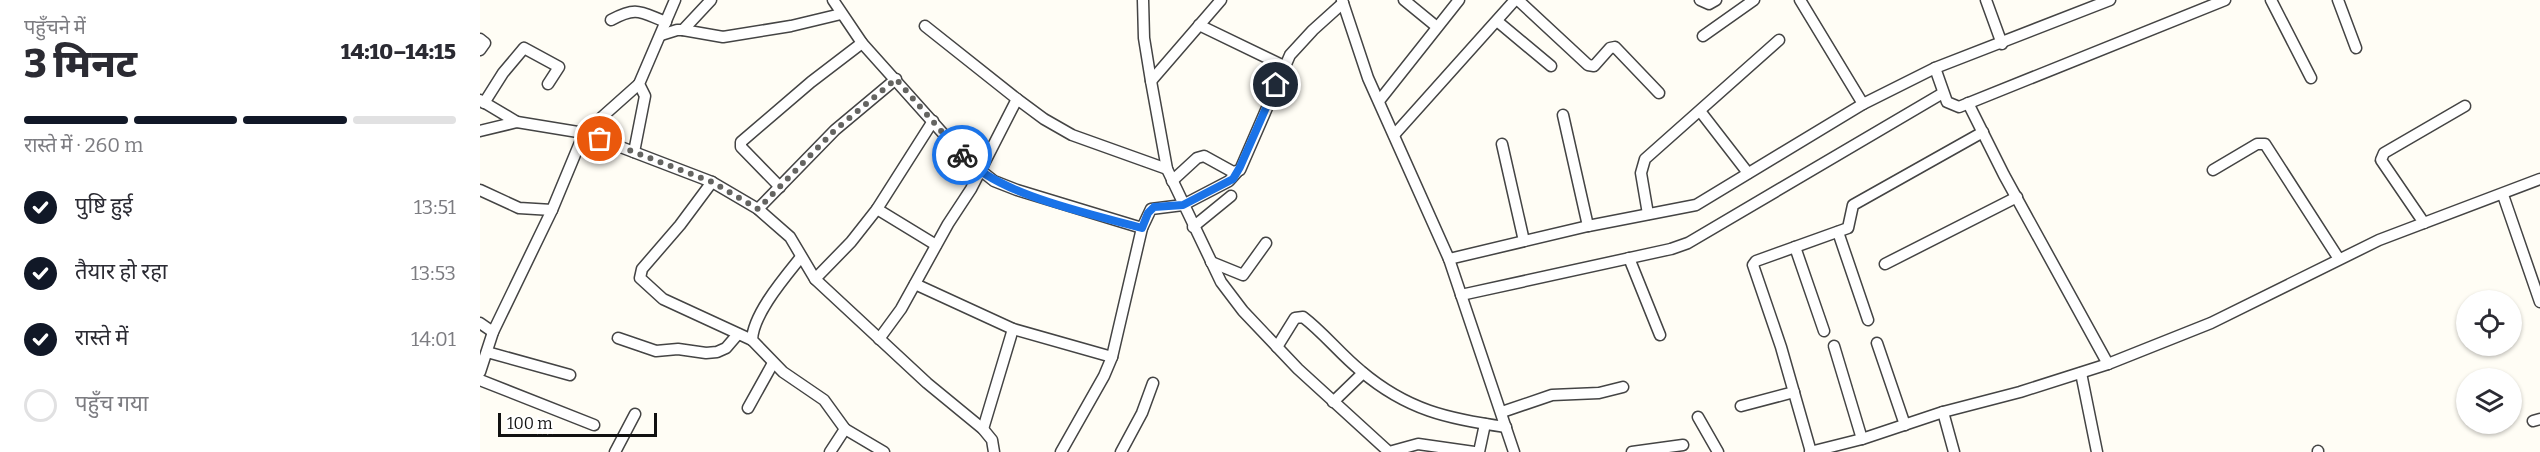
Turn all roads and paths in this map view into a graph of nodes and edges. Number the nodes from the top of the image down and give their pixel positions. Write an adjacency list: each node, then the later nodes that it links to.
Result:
1 (675, 0): 22 (street)
2 (711, 0): 26 (street)
3 (833, 0): 19 (street)
4 (1143, 0): 40 (street)
5 (1221, 0): 23 (street)
6 (1404, 0): 25 (street)
7 (1459, 0): 25 (street)
8 (1516, 0): 21 (street); 43 (street)
9 (1700, 0): 10 (street)
10 (1716, 0)
11 (1754, 0): 28 (street)
12 (1800, 0): 49 (street)
13 (1986, 0): 32 (street)
14 (2110, 0): 32 (street)
15 (2225, 0): 48 (street)
16 (2271, 0): 38 (street)
17 (2338, 0): 33 (street)
18 (1342, 2): 35 (street); 47 (street)
19 (841, 14): 26 (street); 31 (street)
20 (611, 20): 22 (street)
21 (1497, 21): 36 (street); 58 (street)
22 (666, 22): 27 (street)
23 (1199, 25): 35 (street); 40 (street)
24 (925, 26): 45 (street)
25 (1437, 27): 47 (street)
26 (683, 30): 27 (street)
27 (661, 35): 42 (street)
28 (1703, 36)
29 (480, 39): 34 (street)
30 (1779, 40): 51 (street)
31 (862, 43): 39 (street); 69 (street)
32 (2002, 44): 37 (street)
33 (2356, 48)
34 (480, 51)
35 (1284, 66): 64 (street)
36 (1551, 66)
37 (1935, 68): 44 (street); 49 (street)
38 (2311, 78)
39 (896, 79): 53 (street); 69 (street)
40 (1150, 81): 61 (street)
41 (548, 84): 46 (street)
42 (639, 84): 57 (street); 60 (street)
43 (1659, 93)
44 (1942, 93): 48 (street); 89 (street)
45 (1017, 99): 61 (street); 63 (street)
46 (482, 101): 54 (street)
47 (1379, 101): 58 (street)
48 (1968, 103): 56 (street)
49 (1863, 104): 65 (street)
50 (2465, 105): 79 (street)
51 (1700, 111): 65 (street); 78 (street)
52 (1563, 114): 80 (street)
53 (933, 121): 63 (street); 76 (street)
54 (516, 122): 55 (street); 57 (street)
55 (480, 131)
56 (1983, 132): 73 (street); 83 (street)
57 (584, 133): 60 (street); 77 (street)
58 (1394, 135): 91 (street)
59 (1502, 144): 84 (street)
60 (634, 152): 68 (street)
61 (1167, 169): 67 (street)
62 (2213, 170): 90 (street)
63 (980, 171): 82 (street); 86 (street)
64 (1238, 171): 67 (street); 74 (street)
65 (1748, 173): 78 (street)
66 (2540, 179): 71 (street)
67 (1172, 181): 74 (street)
68 (712, 182): 75 (street); 103 (street)
69 (780, 187): 75 (street)
70 (480, 190): 77 (street)
71 (2503, 195): 79 (street); 97 (street)
72 (1231, 196): 81 (street)
73 (2017, 197): 93 (street); 114 (street)
74 (1183, 205): 81 (street); 82 (street)
75 (758, 209): 88 (street)
76 (877, 209): 86 (street); 94 (street)
77 (552, 210): 102 (street)
78 (1648, 214): 80 (street)
79 (2424, 223): 90 (street)
80 (1588, 226): 84 (street)
81 (1193, 227): 92 (street)
82 (1142, 228): 112 (street)
83 (1838, 232): 87 (street); 98 (street)
84 (1524, 241): 91 (street)
85 (1266, 243): 92 (street)
86 (936, 245): 95 (street)
87 (1795, 247): 101 (street); 122 (street)
88 (801, 257): 94 (street); 107 (street)
89 (1629, 258): 96 (street); 104 (street)
90 (2339, 259): 114 (street)
91 (1449, 260): 96 (street)
92 (1211, 262): 110 (street)
93 (1885, 264)
94 (815, 279): 106 (street)
95 (915, 284): 100 (street); 106 (street)
96 (1461, 295): 126 (street)
97 (2540, 302)
98 (1868, 320)
99 (480, 323): 102 (street)
100 (1013, 329): 112 (street); 135 (street)
101 (1824, 331)
102 (493, 332): 111 (street)
103 (738, 334): 105 (street); 107 (street)
104 (1660, 335)
105 (618, 338)
106 (879, 339): 135 (street)
107 (752, 340): 113 (street)
108 (1877, 343): 132 (street)
109 (1834, 346): 136 (street)
110 (1277, 347): 116 (street); 123 (street)
111 (487, 352): 115 (street); 118 (street)
112 (1112, 357): 142 (street)
113 (773, 363): 125 (street); 134 (street)
114 (2108, 364): 117 (street)
115 (480, 372)
116 (1363, 373): 123 (street); 130 (street)
117 (2081, 373): 127 (street); 151 (street)
118 (570, 375)
119 (480, 380): 131 (street)
120 (1153, 383): 143 (street)
121 (1623, 387): 126 (street)
122 (1794, 393): 124 (street); 149 (street)
123 (1333, 402): 144 (street)
124 (1741, 406)
125 (748, 408)
126 (1502, 412): 133 (street)
127 (1943, 412): 132 (street); 150 (street)
128 (635, 414): 138 (street)
129 (1698, 417): 148 (street)
130 (1485, 424): 133 (street); 145 (street)
131 (594, 425)
132 (1905, 425): 136 (street)
133 (1506, 427): 146 (street)
134 (844, 429): 139 (street); 140 (street)
135 (983, 429): 141 (street)
136 (1862, 439): 149 (street)
137 (1683, 445): 147 (street)
138 (615, 452)
139 (830, 452)
140 (884, 452)
141 (994, 452)
142 (1061, 452)
143 (1121, 452)
144 (1474, 452)
145 (1479, 452)
146 (1514, 452)
147 (1632, 452)
148 (1718, 452)
149 (1810, 452)
150 (1954, 452)
151 (2097, 452)

